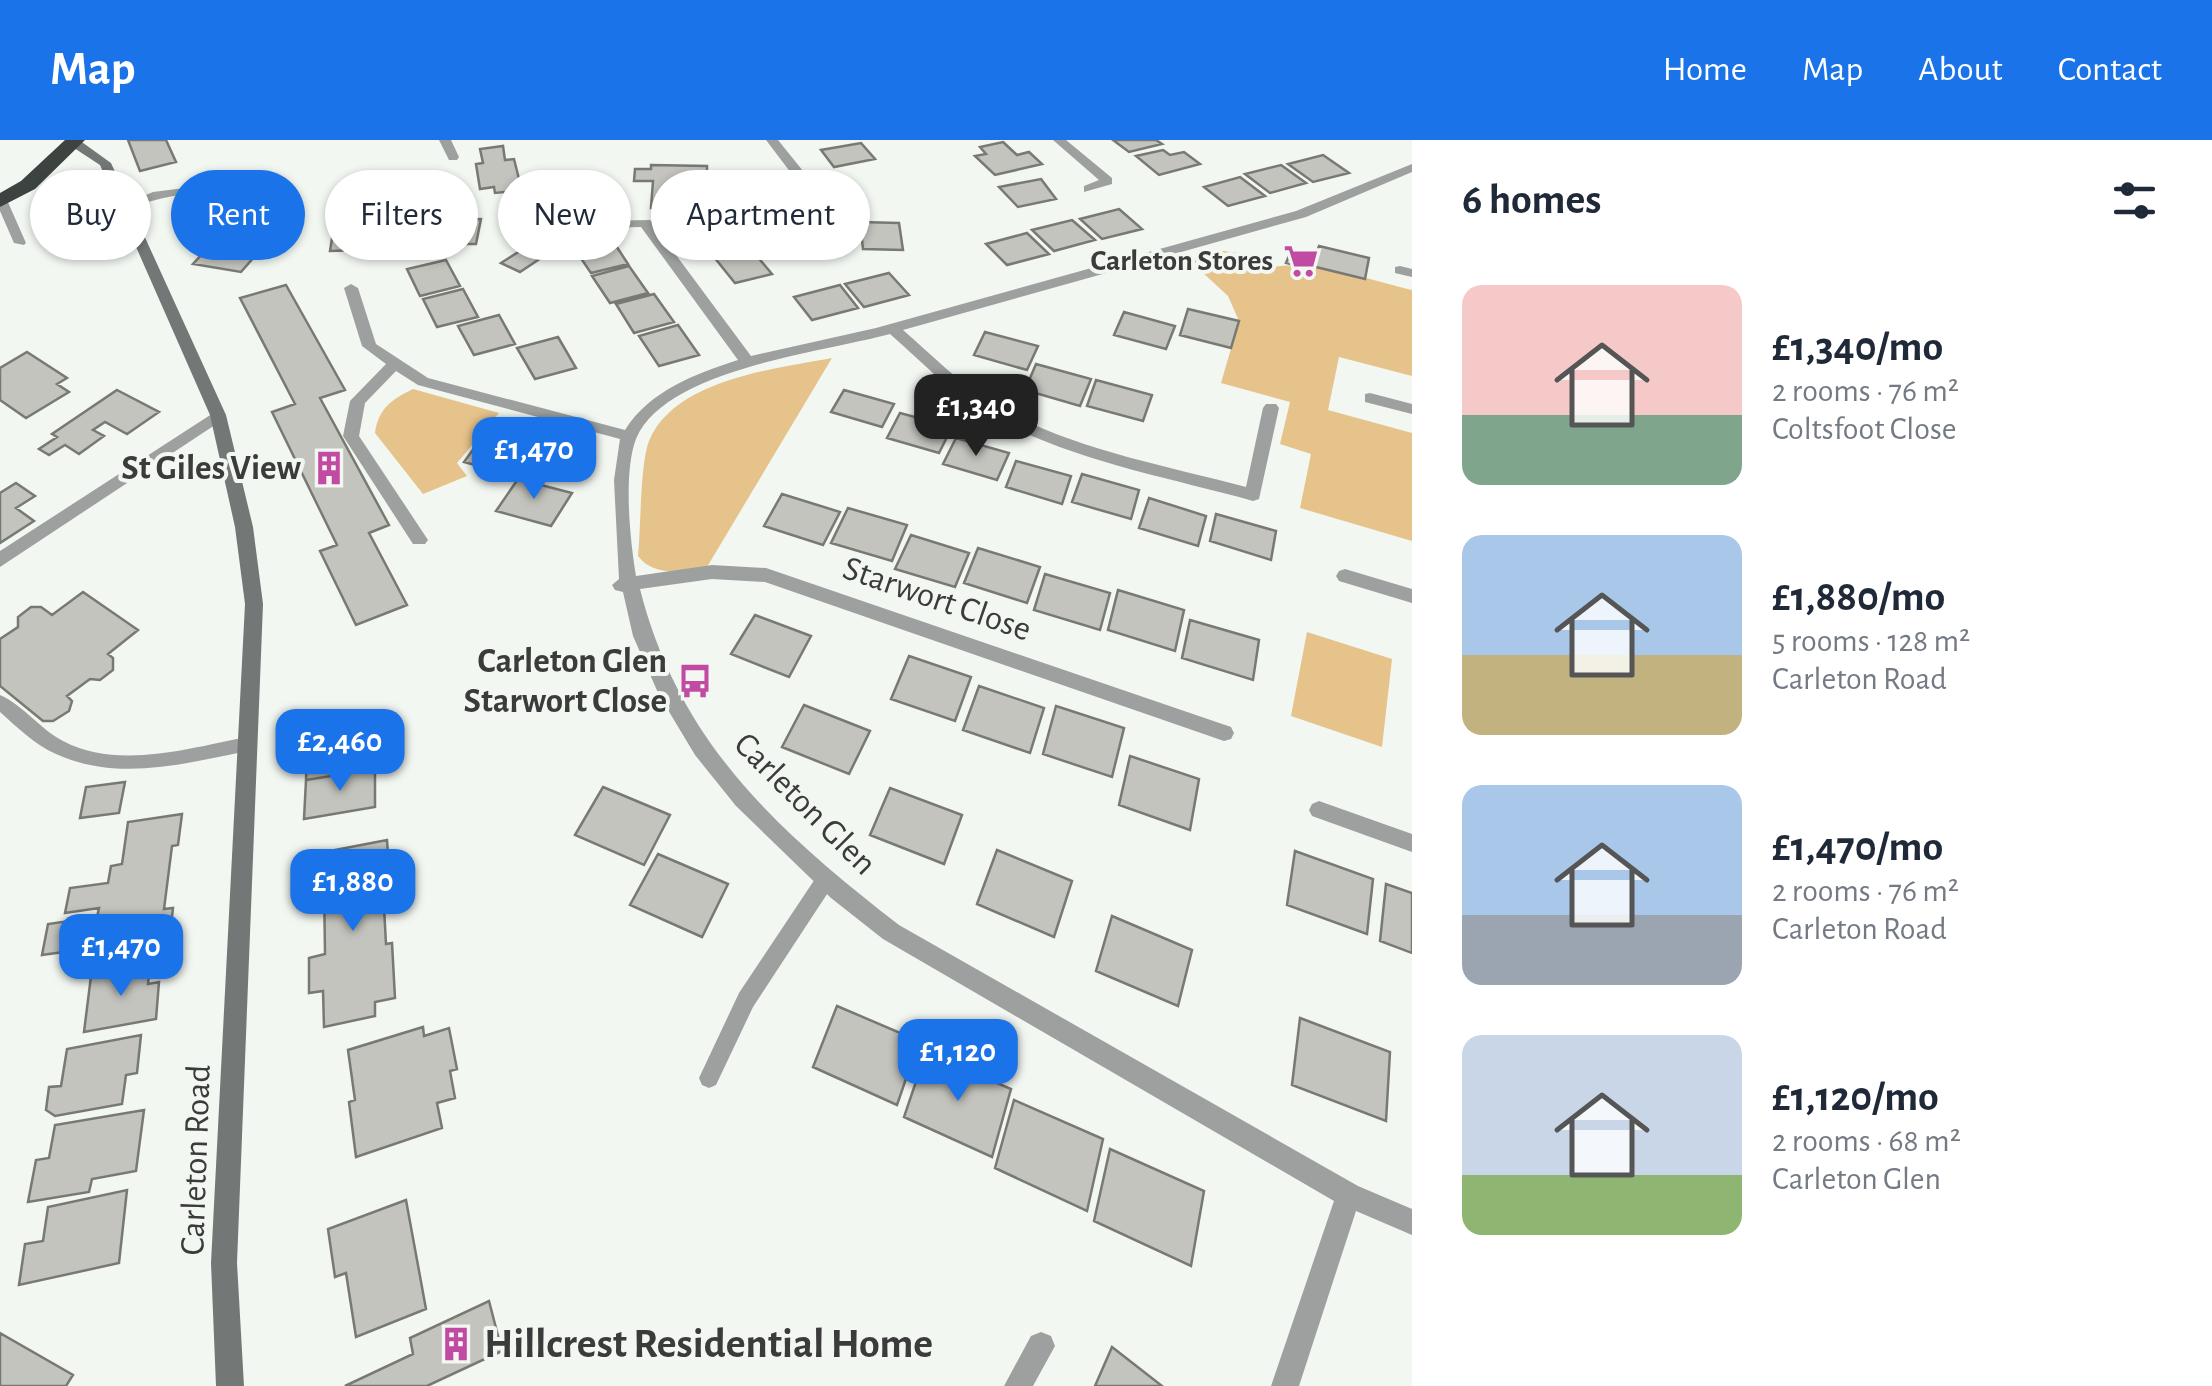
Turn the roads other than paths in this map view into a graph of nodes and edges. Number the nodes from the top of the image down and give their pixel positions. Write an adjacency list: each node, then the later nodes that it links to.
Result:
1 (445, 140): 5 (street)
2 (772, 140): 8 (street)
3 (1059, 140): 9 (street)
4 (71, 146): 7 (street, Carleton Road); 10 (highway)
5 (453, 157)
6 (1412, 168): 15 (street)
7 (102, 170)
8 (795, 170)
9 (1090, 189)
10 (1, 200): 12 (lane)
11 (631, 224): 17 (street)
12 (20, 243)
13 (147, 260): 21 (street, Carleton Road)
14 (351, 288): 16 (street)
15 (892, 328): 17 (street); 19 (street)
16 (395, 363): 22 (street); 23 (street)
17 (748, 363): 22 (street)
18 (1370, 398): 20 (street)
19 (1271, 408)
20 (1412, 409)
21 (218, 415): 24 (street); 30 (street, Carleton Road)
22 (628, 436): 26 (street, Carleton Glen)
23 (419, 540)
24 (0, 560)
25 (1345, 576): 27 (street)
26 (626, 585): 29 (street, Starwort Close); 33 (street, Carleton Glen)
27 (1412, 596)
28 (0, 702): 30 (lane)
29 (1224, 733)
30 (248, 744): 38 (street, Carleton Road)
31 (1319, 810): 32 (street)
32 (1412, 843)
33 (824, 882): 34 (lane); 35 (street, Carleton Glen)
34 (709, 1078)
35 (1349, 1195): 36 (street, Carleton Glen); 40 (street)
36 (1412, 1222)
37 (1041, 1346): 39 (street)
38 (230, 1386)
39 (1018, 1386)
40 (1285, 1386)

